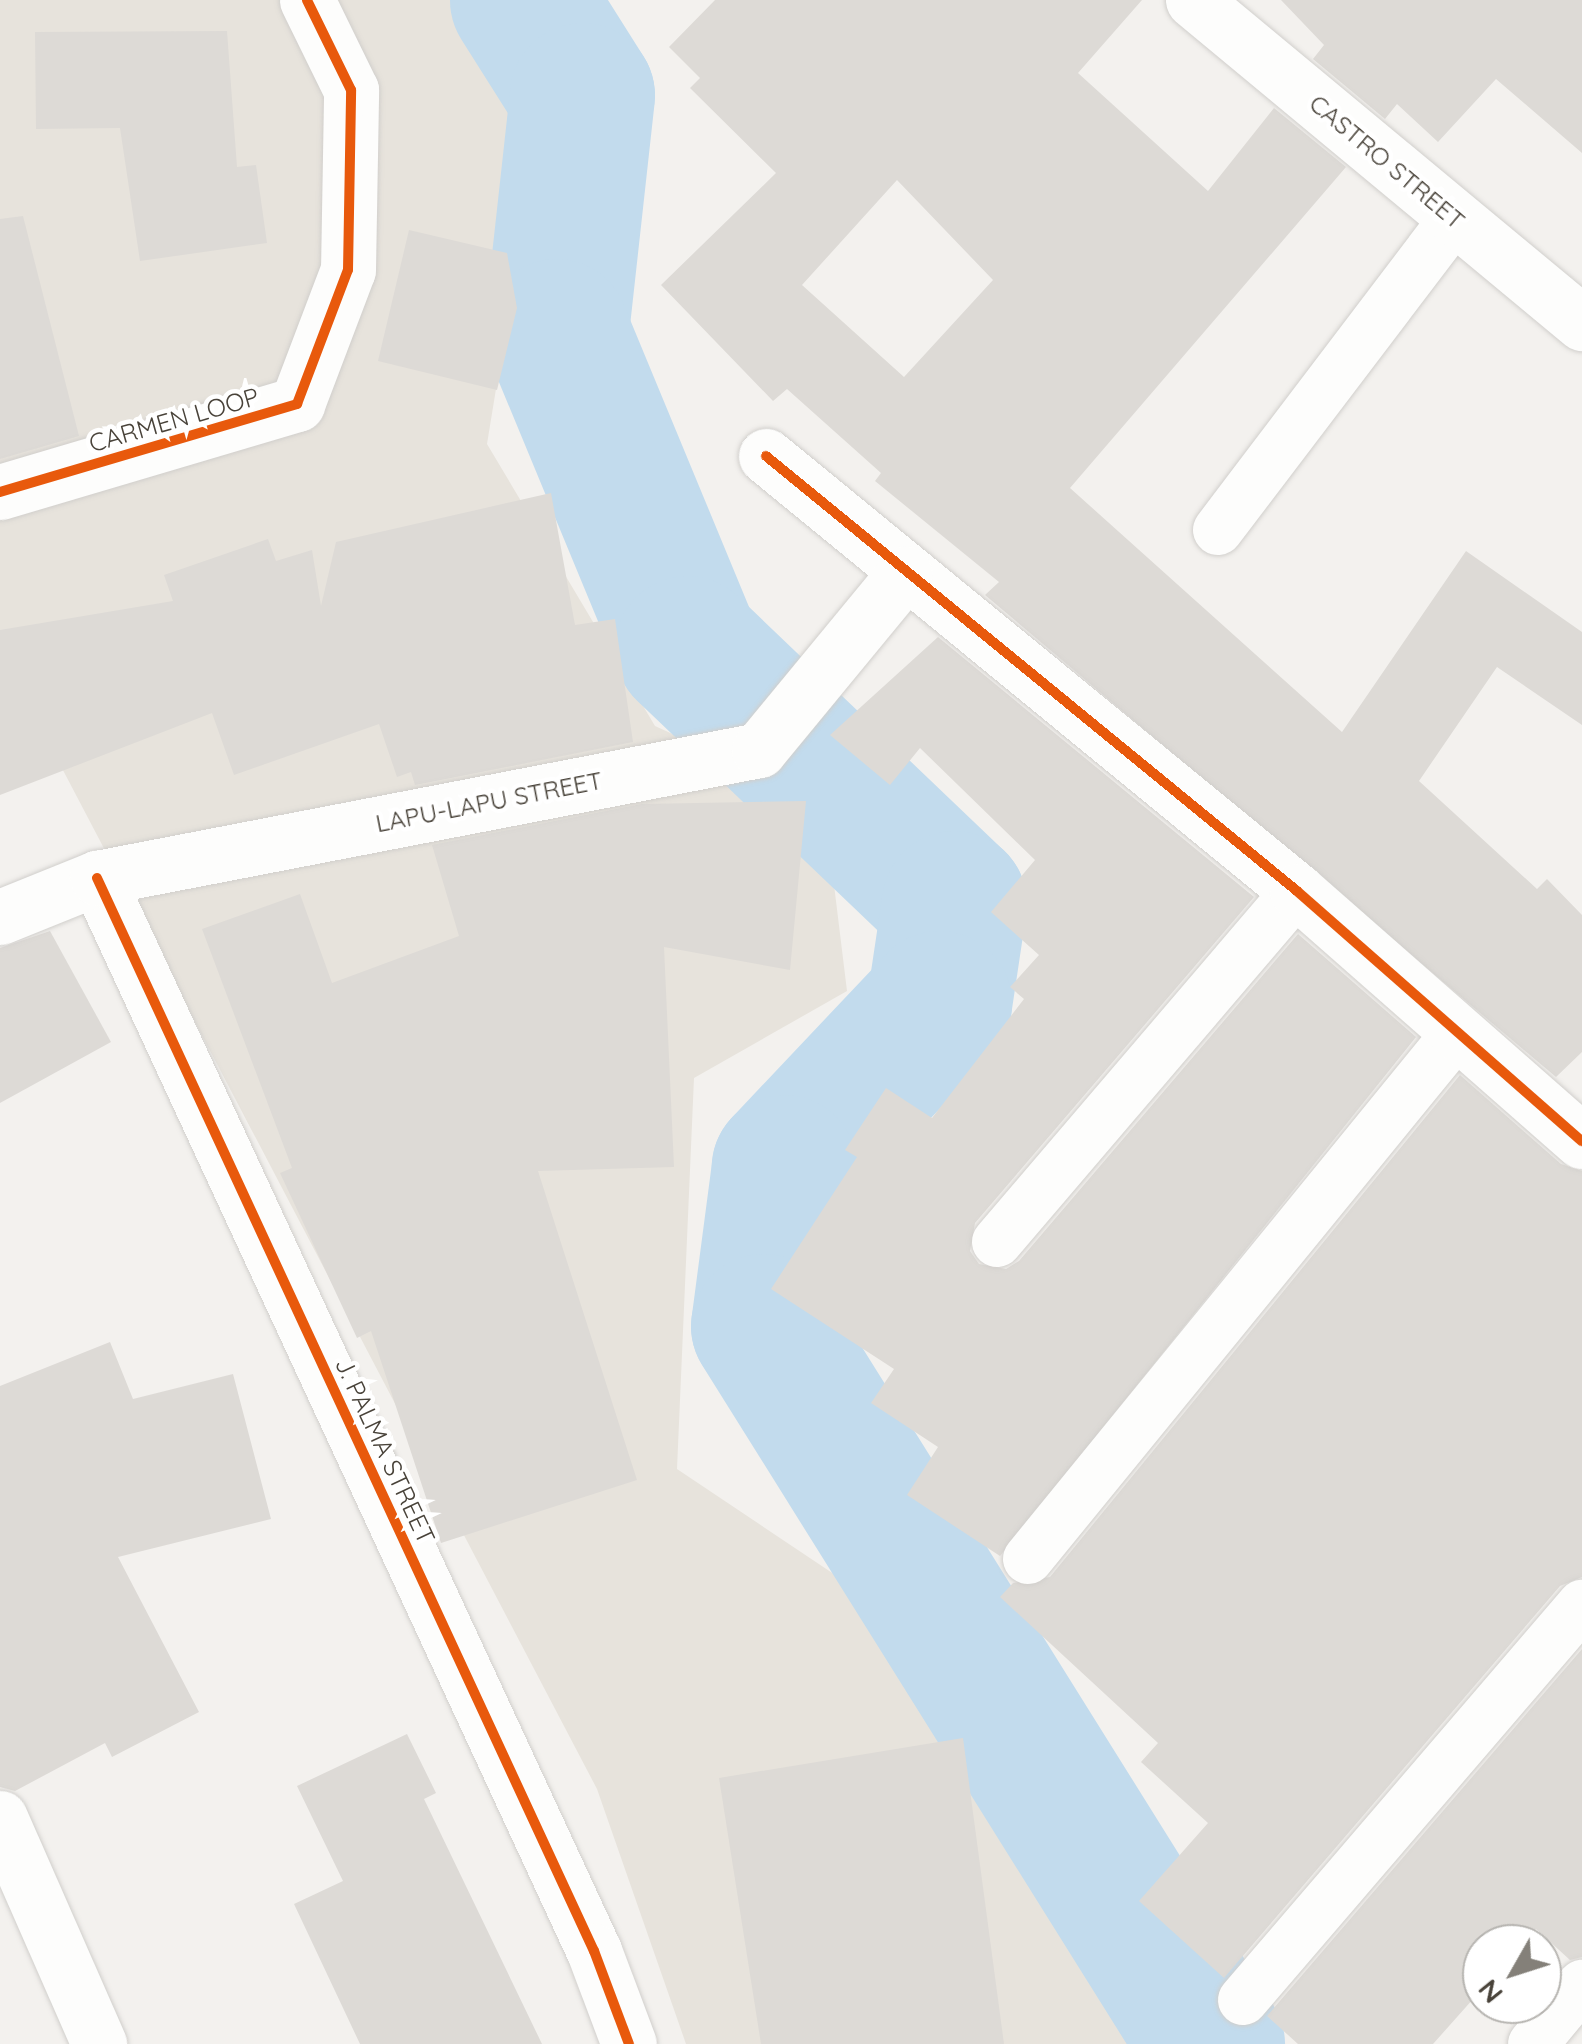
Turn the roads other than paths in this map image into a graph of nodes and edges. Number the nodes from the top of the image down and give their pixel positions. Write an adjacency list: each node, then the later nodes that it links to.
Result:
1 (307, 0): 6 (street, CARMEN LOOP)
2 (1193, 0): 3 (street, CASTRO STREET)
3 (1455, 218): 4 (street, CASTRO STREET); 7 (lane)
4 (1582, 323)
5 (766, 456): 8 (street)
6 (0, 492)
7 (1218, 530)
8 (904, 573): 9 (street, LAPU-LAPU STREET); 10 (street)
9 (98, 878): 11 (street, LAPU-LAPU STREET); 21 (street, J. PALMA STREET)
10 (1298, 891): 12 (street); 14 (lane)
11 (0, 917)
12 (1457, 1033): 13 (street); 15 (lane)
13 (1582, 1141)
14 (997, 1242)
15 (1028, 1559)
16 (1582, 1605): 19 (lane)
17 (0, 1818): 20 (street)
18 (1582, 1985): 22 (lane)
19 (1243, 2000)
20 (99, 2044)
21 (629, 2044)
22 (1533, 2044)

